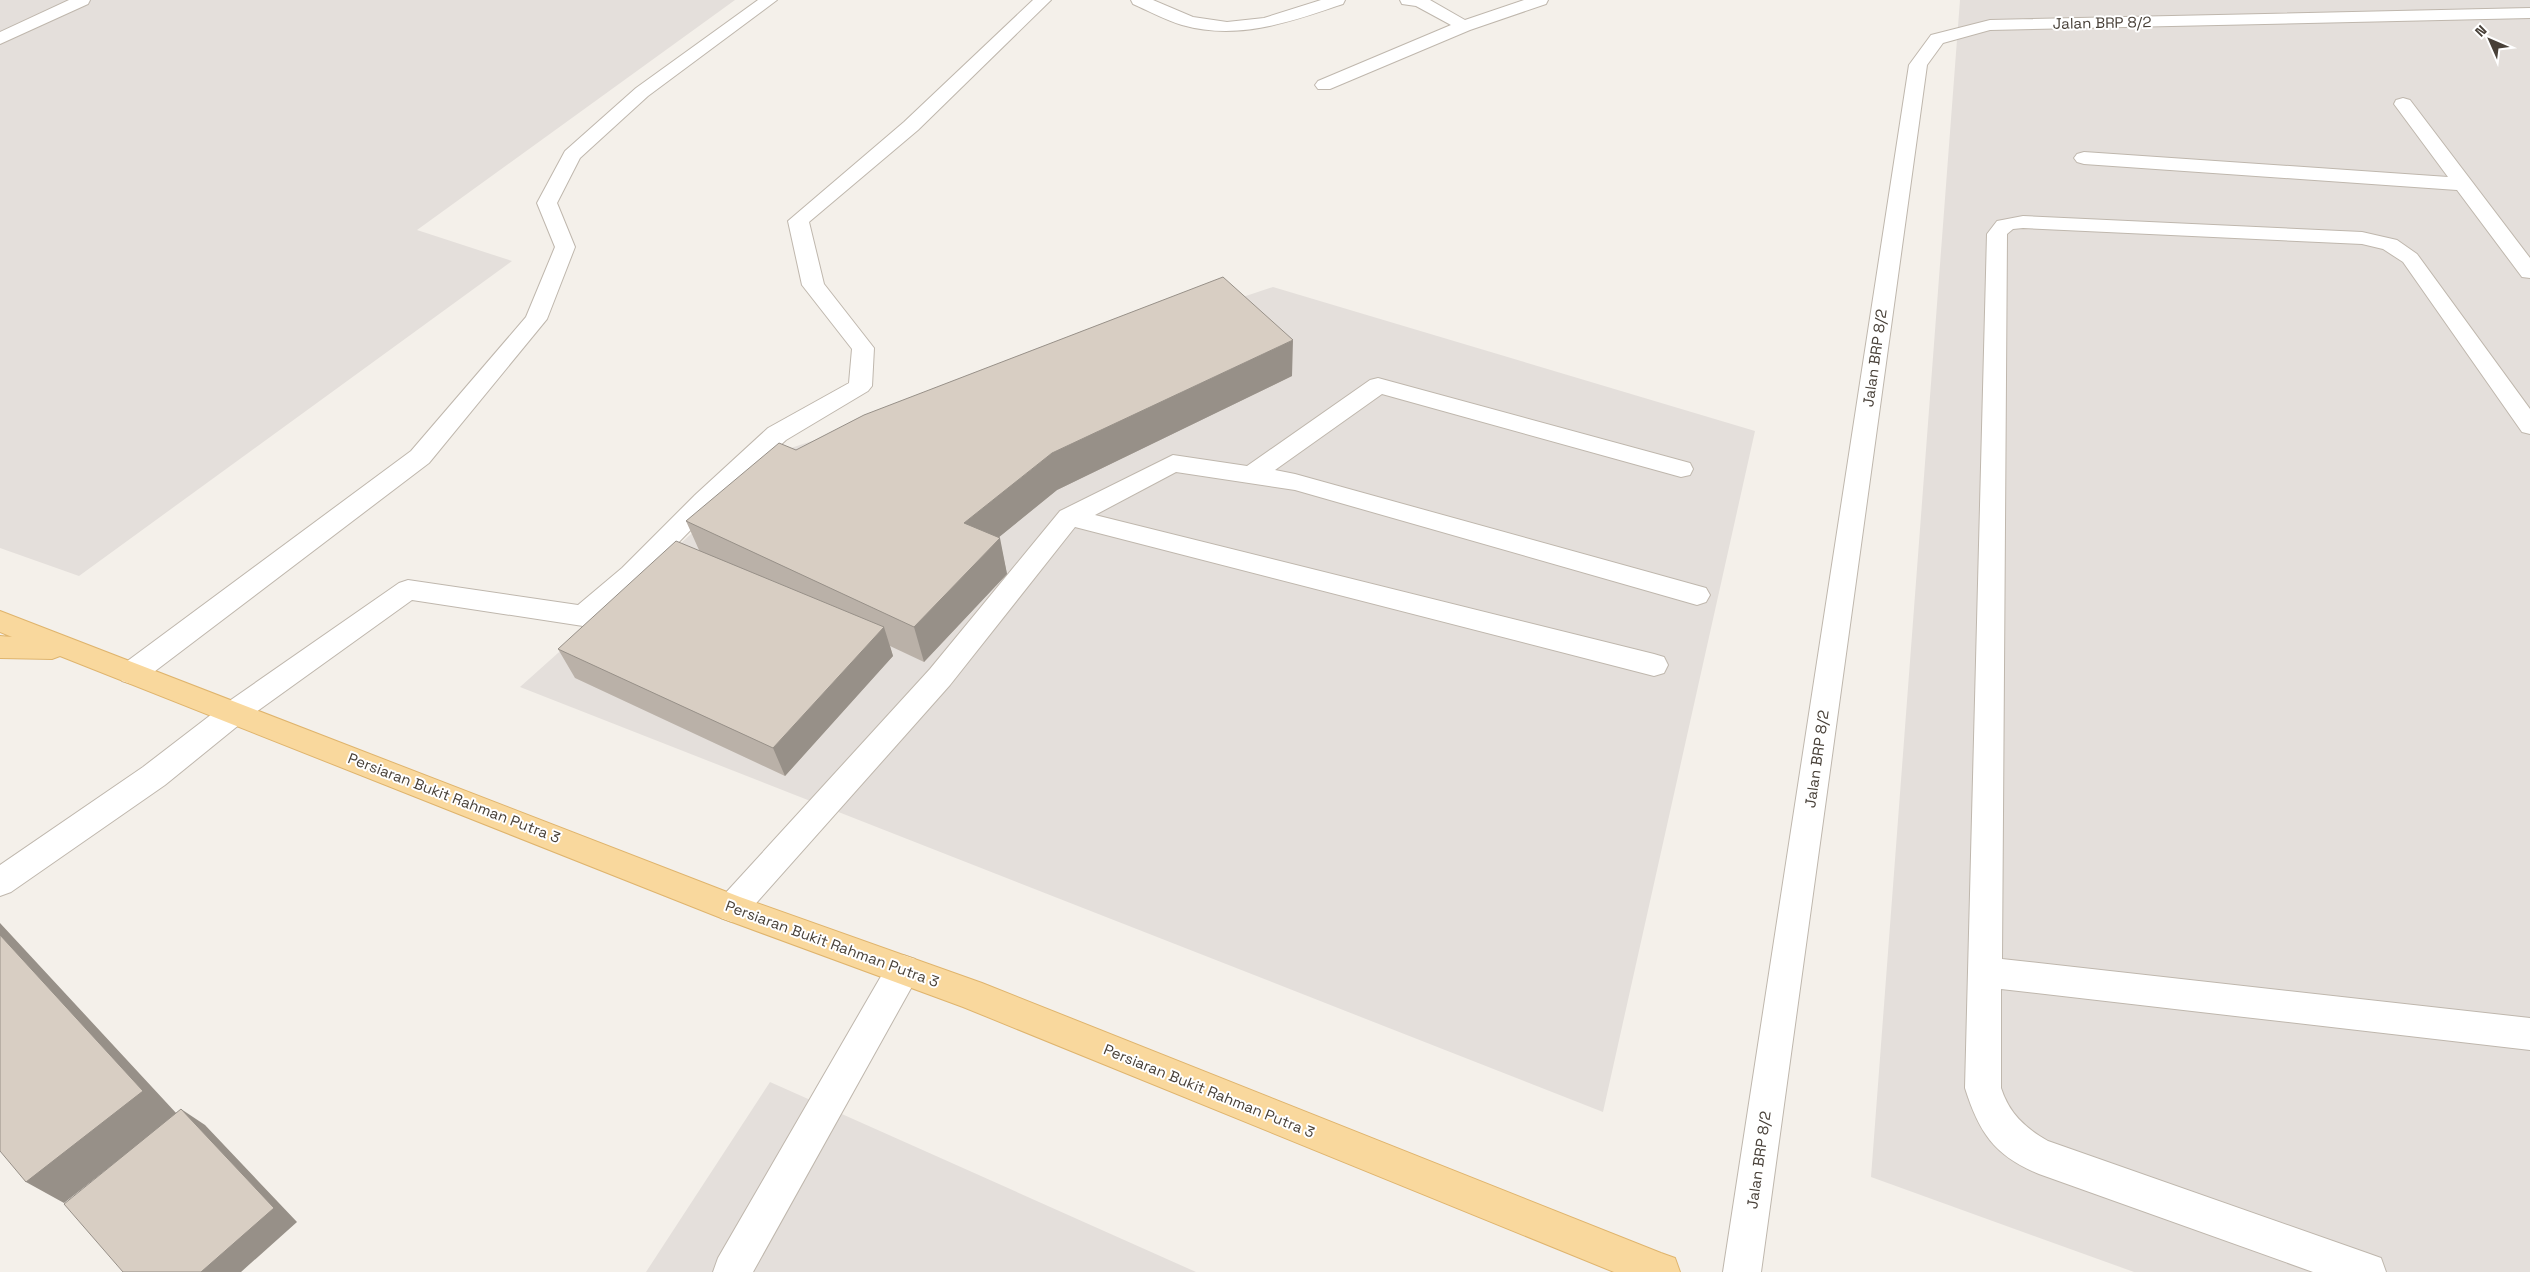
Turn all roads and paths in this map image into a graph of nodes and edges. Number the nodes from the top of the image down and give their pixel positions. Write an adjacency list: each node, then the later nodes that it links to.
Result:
1 (82, 0): 10 (street)
2 (769, 0): 25 (street)
3 (1043, 0): 26 (street)
4 (1139, 0): 5 (street)
5 (1337, 0)
6 (1408, 0): 9 (street)
7 (1540, 0): 9 (street)
8 (2530, 13): 34 (street, Jalan BRP 8/2)
9 (1464, 26): 11 (street)
10 (0, 39)
11 (1324, 85)
12 (2403, 104): 14 (street)
13 (2084, 158): 14 (street)
14 (2463, 184): 15 (street)
15 (2530, 272)
16 (2530, 426): 30 (street)
17 (1681, 469): 18 (street)
18 (1251, 475): 19 (street); 20 (street)
19 (1070, 517): 24 (street); 28 (street)
20 (1697, 595)
21 (0, 621): 23 (main road, Persiaran Bukit Rahman Putra 3)
22 (0, 647): 23 (main road)
23 (68, 648): 25 (main road, Persiaran Bukit Rahman Putra 3)
24 (1654, 665)
25 (132, 673): 26 (main road, Persiaran Bukit Rahman Putra 3)
26 (235, 712): 27 (street); 28 (main road, Persiaran Bukit Rahman Putra 3)
27 (0, 882)
28 (732, 908): 29 (main road, Persiaran Bukit Rahman Putra 3)
29 (903, 970): 32 (street); 33 (main road, Persiaran Bukit Rahman Putra 3)
30 (1986, 972): 31 (street); 35 (street)
31 (2530, 1034)
32 (736, 1271)
33 (1661, 1272)
34 (1742, 1272)
35 (2367, 1272)

